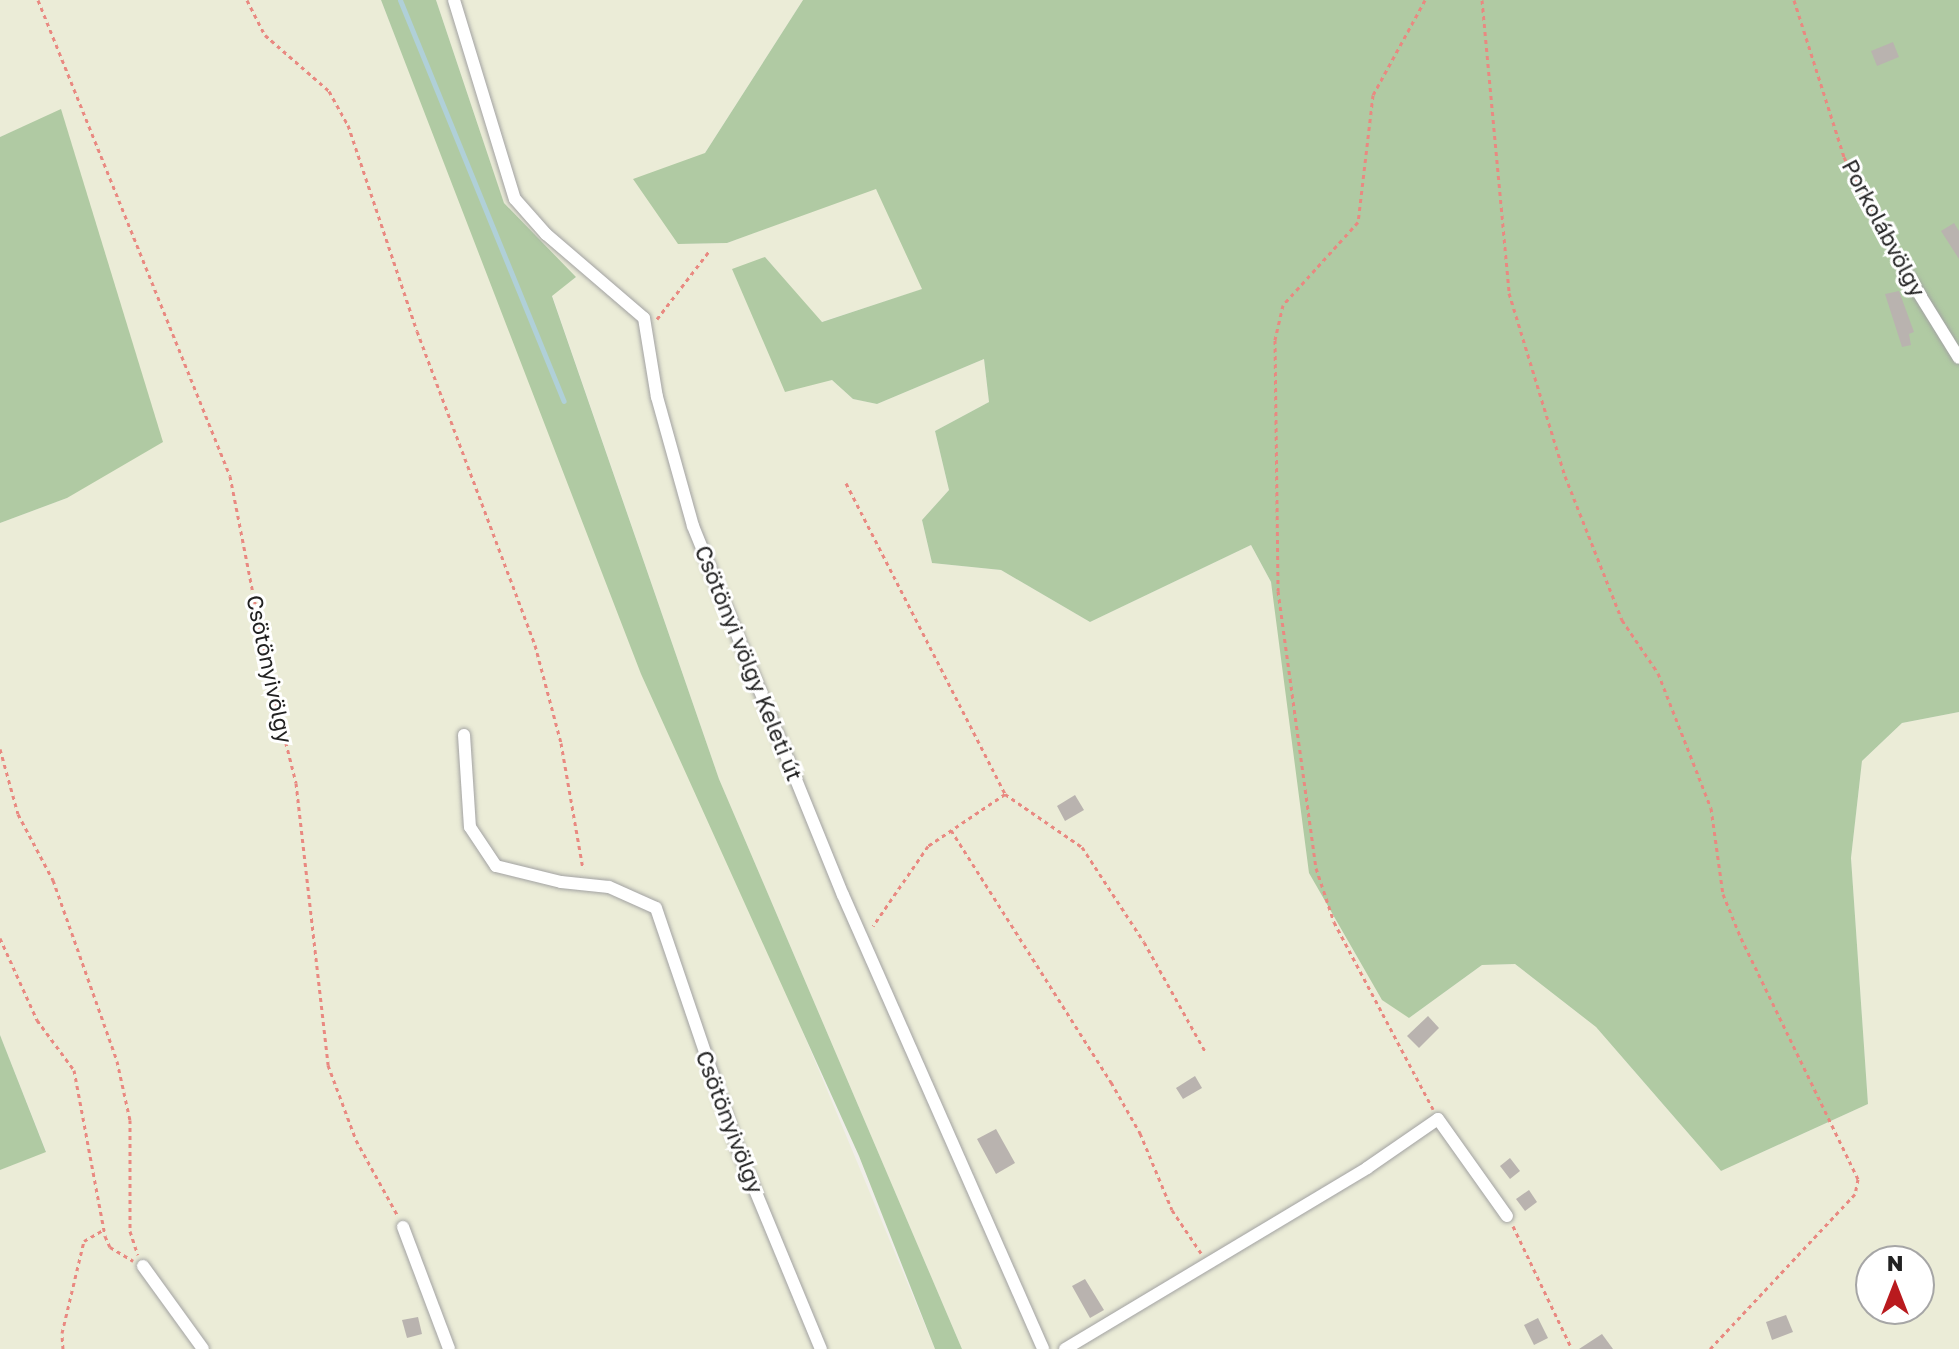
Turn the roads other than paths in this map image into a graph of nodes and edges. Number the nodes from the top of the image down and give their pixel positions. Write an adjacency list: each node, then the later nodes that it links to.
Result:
1 (454, 0): 11 (street, Csötönyi völgy Keleti út)
2 (1905, 271): 3 (street, Porkolábvölgy)
3 (1959, 358)
4 (464, 735): 10 (street, Csötönyivölgy)
5 (1507, 1216): 12 (street)
6 (403, 1227): 9 (street)
7 (143, 1266): 8 (street)
8 (203, 1349)
9 (449, 1349)
10 (821, 1349)
11 (1043, 1349)
12 (1065, 1349)

